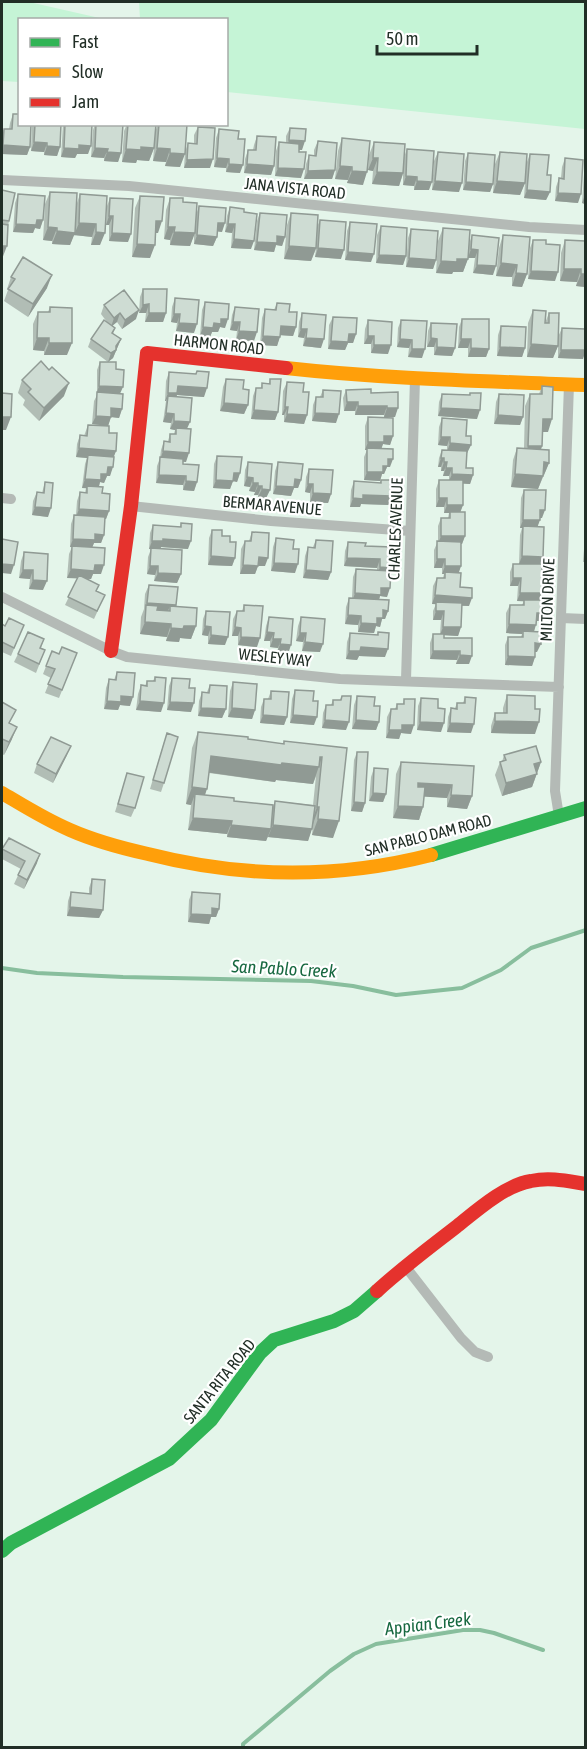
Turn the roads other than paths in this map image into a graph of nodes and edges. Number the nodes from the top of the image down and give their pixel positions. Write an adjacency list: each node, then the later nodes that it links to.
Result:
1 (2, 180): 2 (street, JANA VISTA ROAD)
2 (585, 230)
3 (415, 379): 4 (street, HARMON ROAD); 6 (street, HARMON ROAD); 7 (street, CHARLES AVENUE)
4 (569, 384): 5 (street, HARMON ROAD); 9 (street, MILTON DRIVE)
5 (585, 385)
6 (131, 506): 7 (street, BERMAR AVENUE); 11 (street, HARMON ROAD)
7 (410, 531): 12 (street, CHARLES AVENUE)
8 (2, 597): 11 (street, WESLEY WAY)
9 (561, 618): 10 (street); 13 (street, MILTON DRIVE)
10 (585, 619)
11 (111, 651): 12 (street, WESLEY WAY)
12 (406, 680): 13 (street, WESLEY WAY)
13 (559, 687): 16 (street, MILTON DRIVE)
14 (2, 793): 16 (street, SAN PABLO DAM ROAD)
15 (585, 808): 16 (street, SAN PABLO DAM ROAD)
16 (559, 816)
17 (585, 1184): 18 (street, SANTA RITA ROAD)
18 (405, 1266): 19 (street); 20 (street, SANTA RITA ROAD)
19 (488, 1357)
20 (2, 1551)

